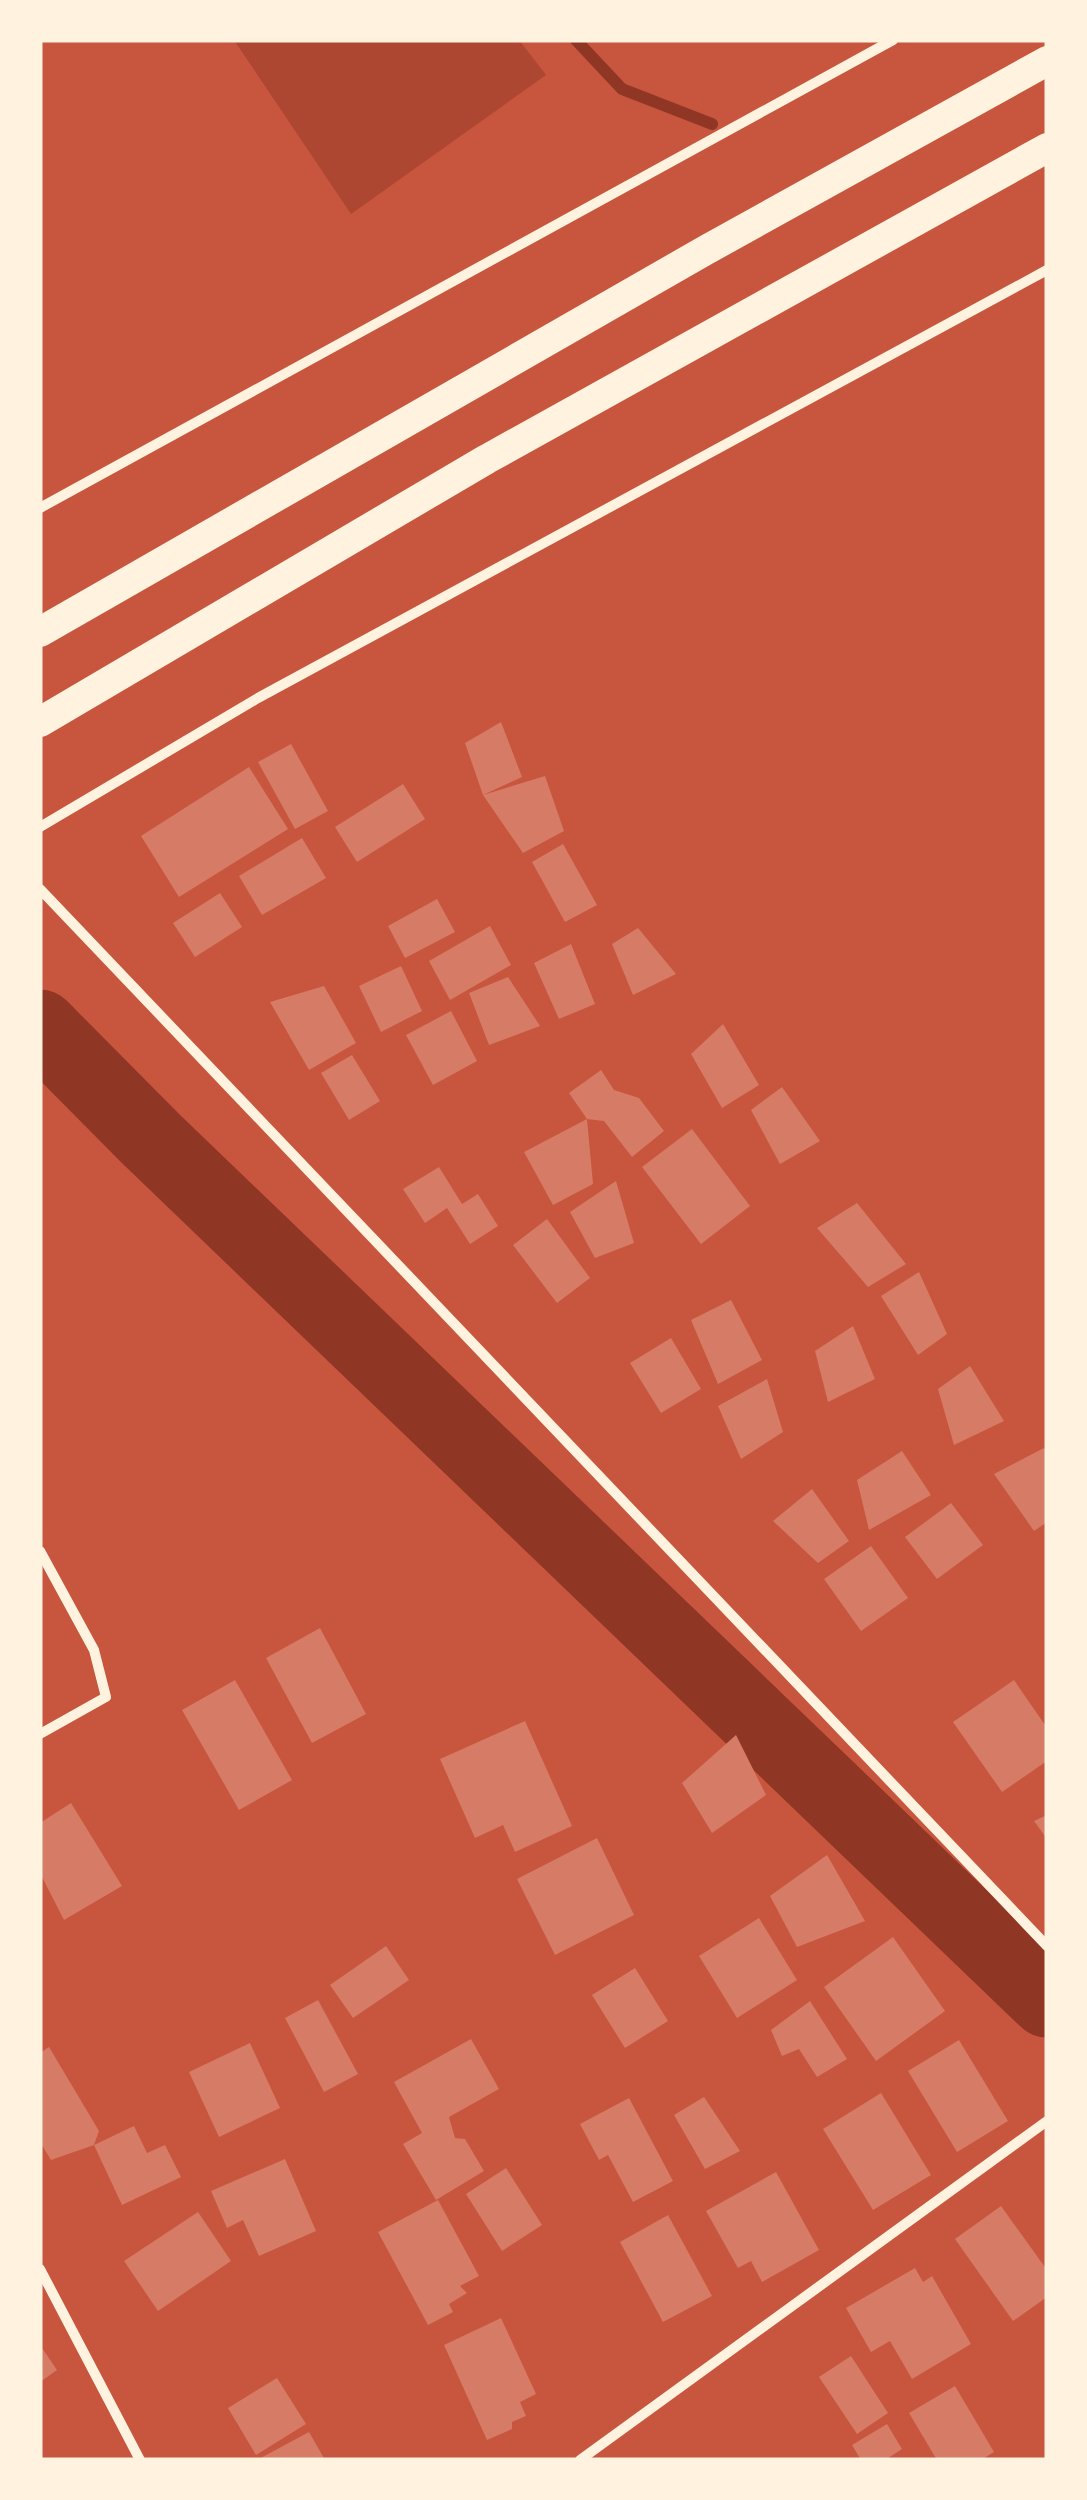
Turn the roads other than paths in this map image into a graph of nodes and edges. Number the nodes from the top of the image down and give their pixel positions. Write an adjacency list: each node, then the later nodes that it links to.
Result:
1 (893, 40): 5 (street)
2 (1047, 62): 6 (highway)
3 (1047, 148): 7 (highway)
4 (1047, 270): 8 (street)
5 (40, 508)
6 (40, 632)
7 (40, 722)
8 (40, 828)
9 (40, 888): 12 (street)
10 (40, 1551): 11 (street)
11 (40, 1734)
12 (1047, 1946)
13 (1047, 2120): 16 (street)
14 (40, 2269): 15 (street)
15 (137, 2459)
16 (580, 2460)

